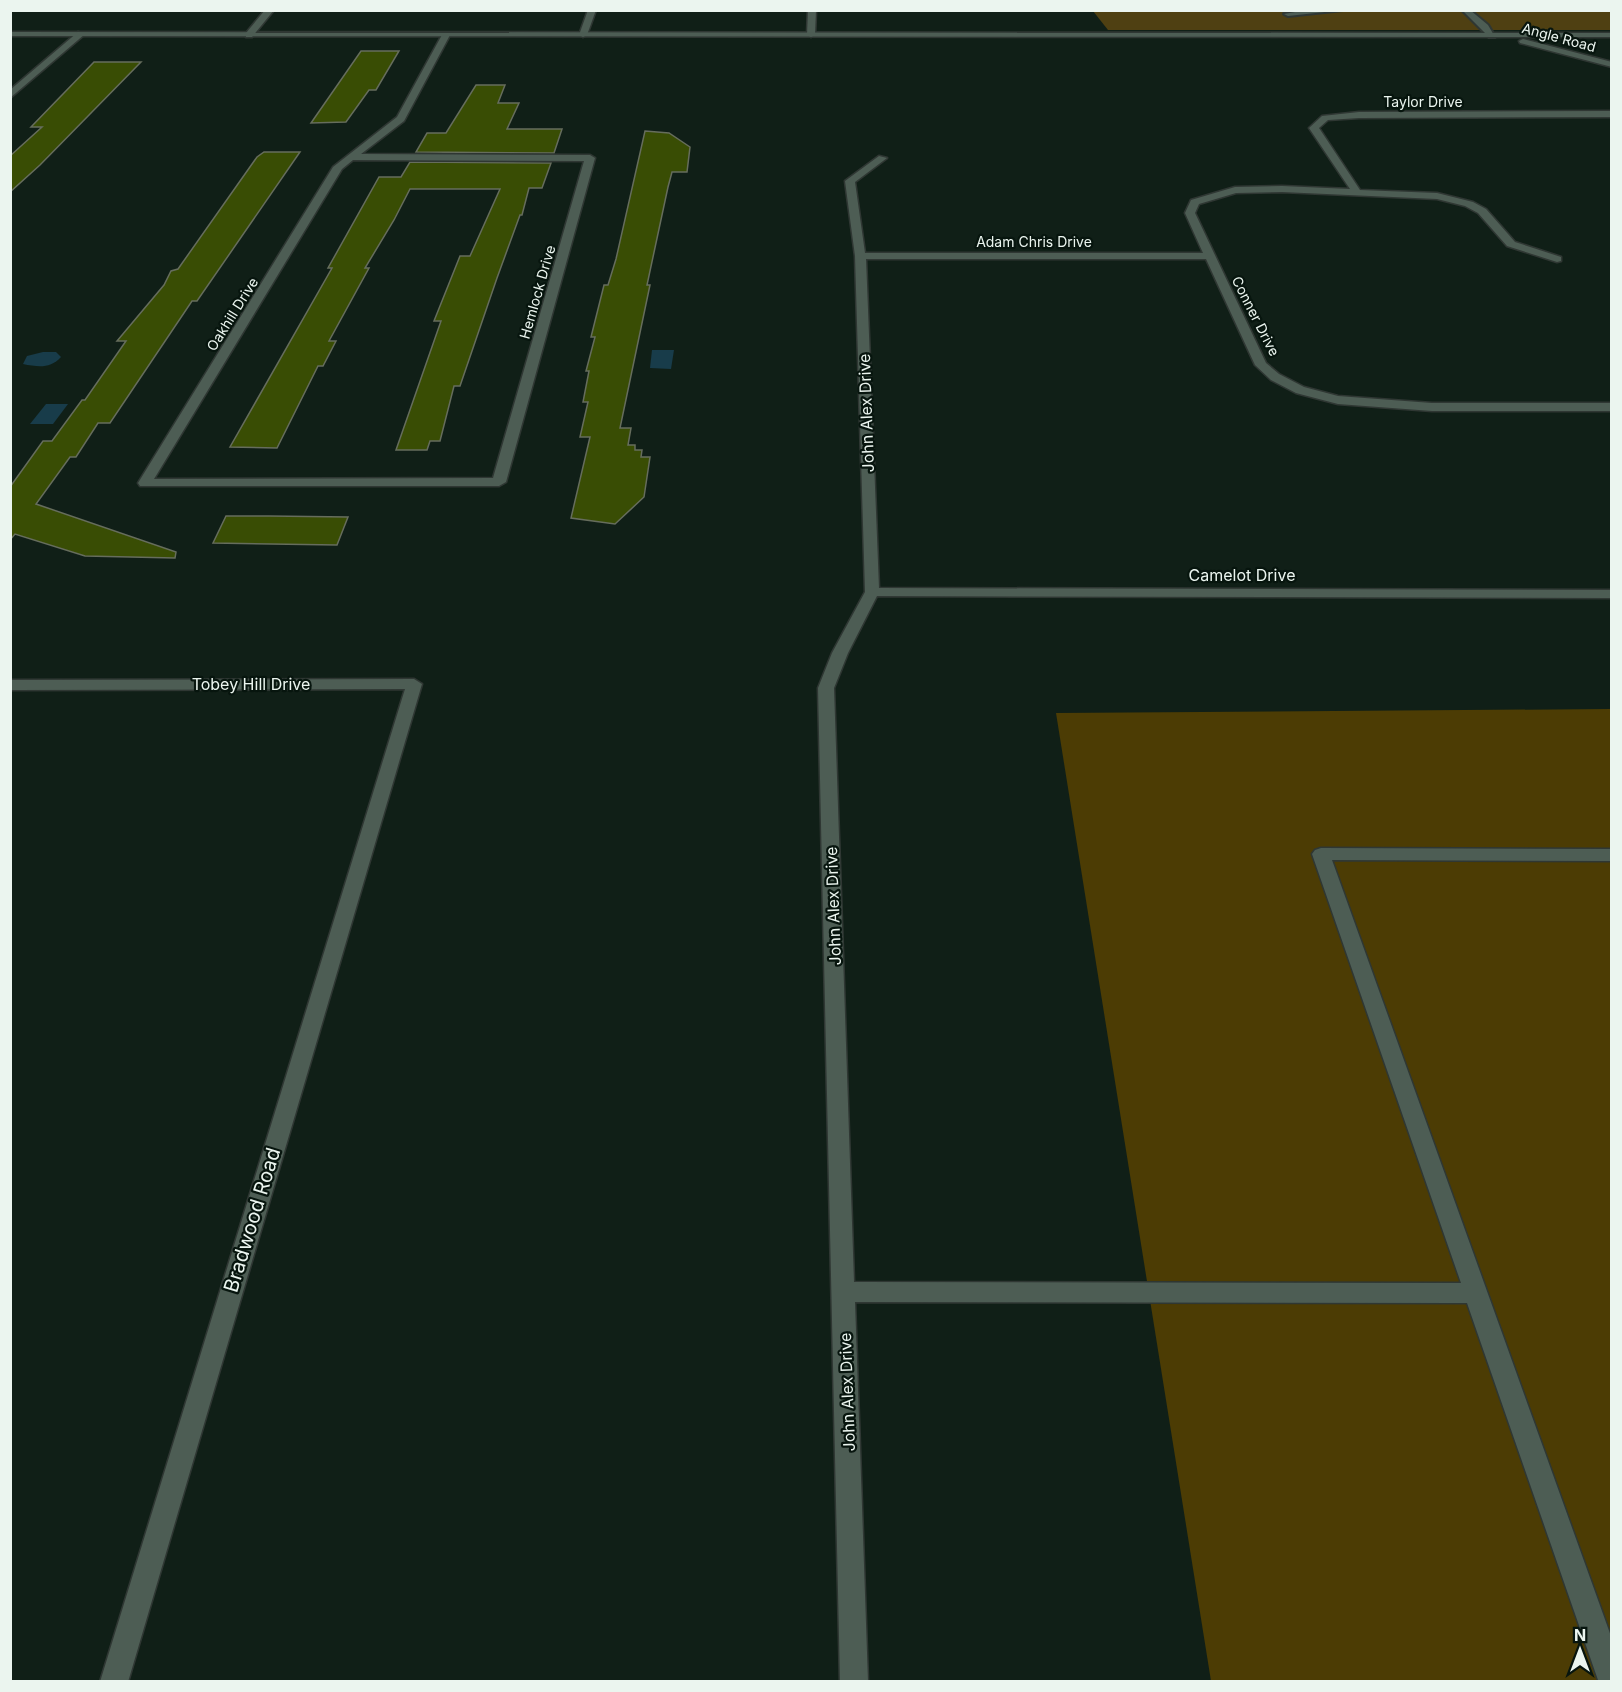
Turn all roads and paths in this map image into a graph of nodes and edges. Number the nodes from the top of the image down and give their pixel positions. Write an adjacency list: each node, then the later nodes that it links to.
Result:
1 (270, 10): 9 (street)
2 (592, 10): 11 (street)
3 (812, 10): 12 (street)
4 (1340, 10): 6 (lane)
5 (1465, 10): 13 (lane)
6 (1288, 14)
7 (10, 34): 8 (street)
8 (81, 34): 9 (street); 16 (street)
9 (249, 34): 10 (street)
10 (446, 35): 11 (street); 18 (street, Oakhill Drive)
11 (583, 35): 12 (street)
12 (811, 35): 13 (street)
13 (1496, 35): 14 (street); 15 (street, Angle Road)
14 (1611, 35)
15 (1611, 65)
16 (10, 94)
17 (1611, 114): 20 (street, Taylor Drive)
18 (352, 157): 25 (street, Oakhill Drive); 25 (street, Hemlock Drive)
19 (882, 158): 21 (street, John Alex Drive)
20 (1356, 191): 22 (street, Conner Drive); 23 (street, Conner Drive)
21 (860, 256): 22 (street, Adam Chris Drive); 26 (street, John Alex Drive)
22 (1209, 256): 24 (street, Conner Drive)
23 (1557, 259)
24 (1611, 407)
25 (310, 483)
26 (872, 592): 27 (street, Camelot Drive); 31 (street, John Alex Drive)
27 (1611, 594)
28 (10, 684): 29 (street, Tobey Hill Drive)
29 (391, 759): 34 (street, Bradwood Road)
30 (1611, 855): 32 (street)
31 (844, 1292): 32 (street); 35 (street, John Alex Drive)
32 (1475, 1293): 33 (street)
33 (1611, 1680)
34 (114, 1682)
35 (855, 1682)

